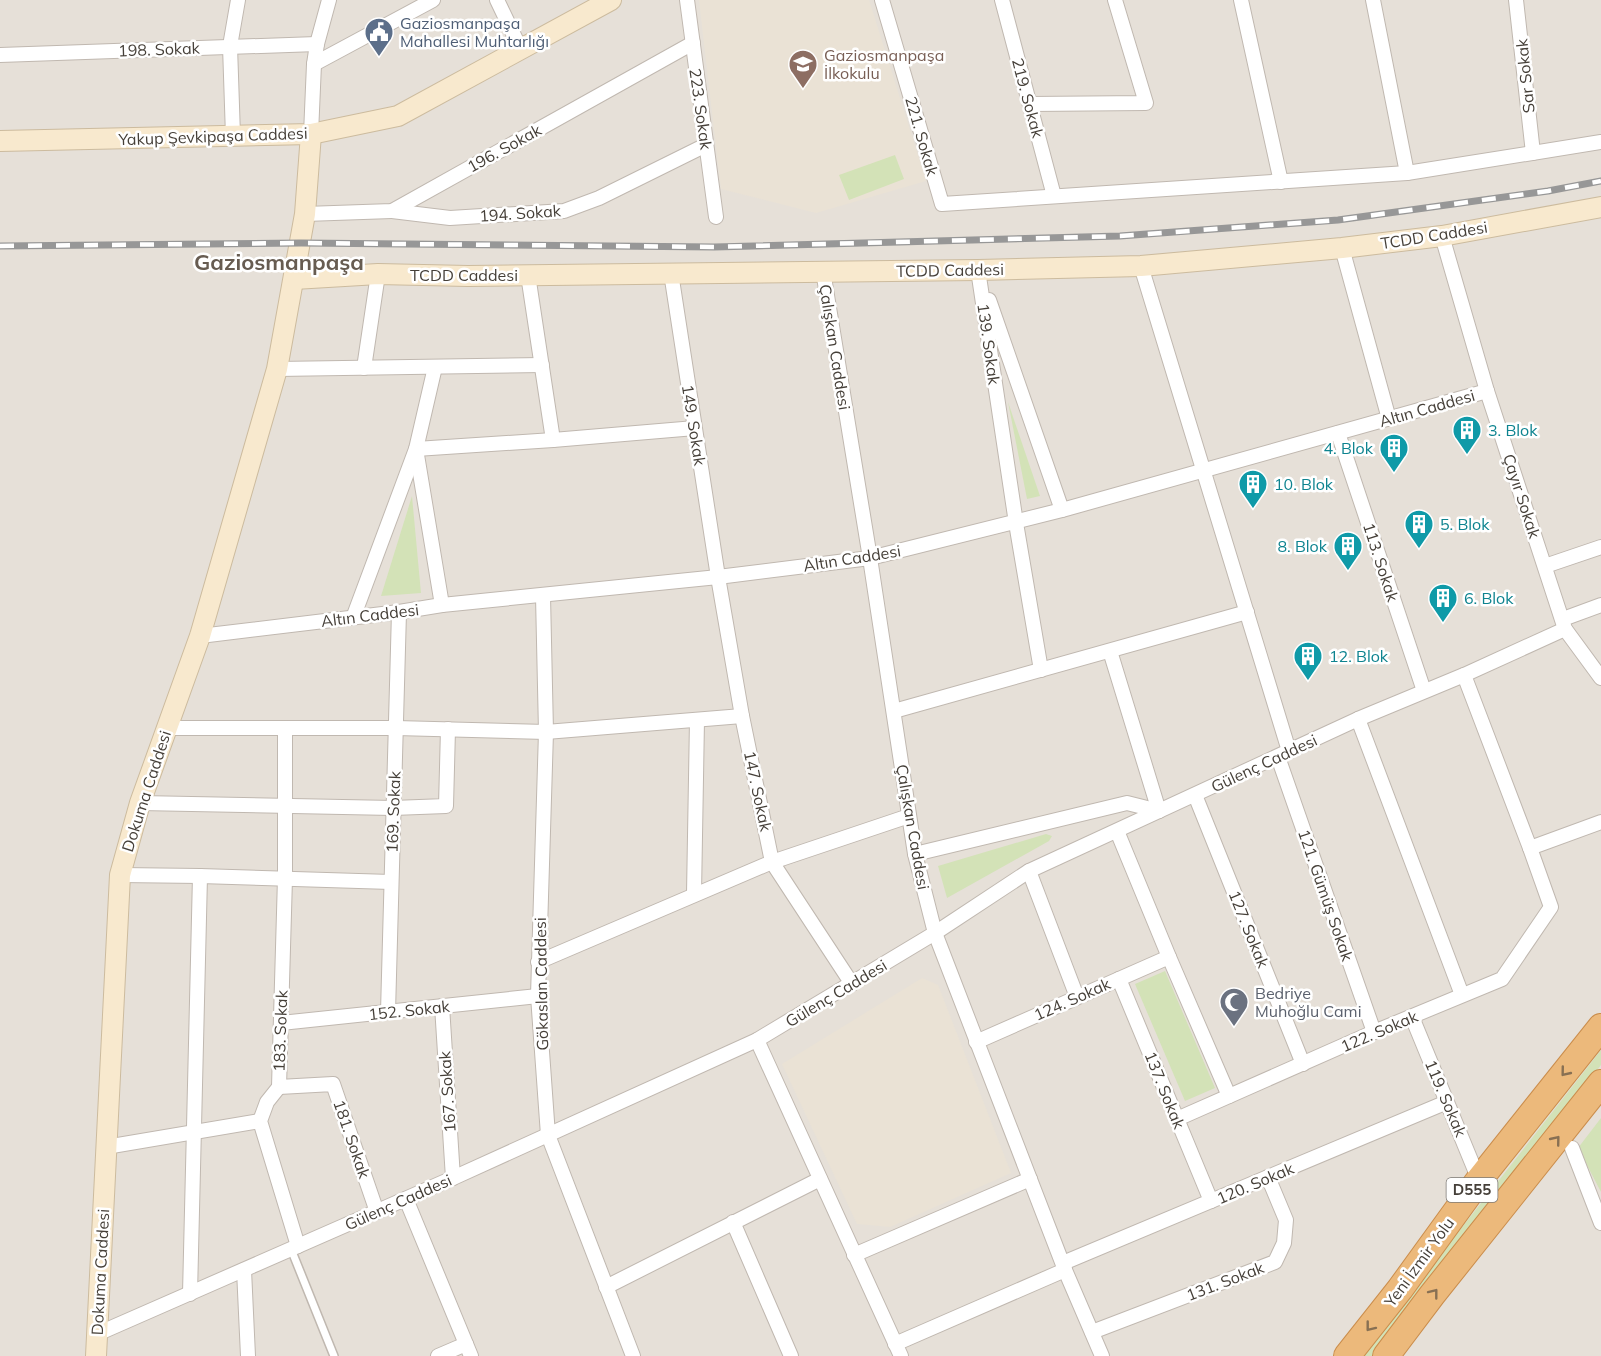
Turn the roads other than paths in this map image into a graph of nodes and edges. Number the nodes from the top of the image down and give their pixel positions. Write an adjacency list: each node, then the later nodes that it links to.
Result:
1 (238, 0): 15 (street)
2 (329, 0): 14 (street)
3 (433, 0): 18 (street)
4 (497, 0): 16 (street)
5 (610, 0): 16 (main road, Yakup Şevkipaşa Caddesi)
6 (687, 0): 13 (street, 223. Sokak)
7 (882, 0): 28 (street, 221. Sokak)
8 (1002, 0): 19 (street, 219. Sokak)
9 (1115, 0): 19 (street)
10 (1241, 0): 27 (street)
11 (1373, 0): 26 (street)
12 (1516, 0): 25 (street, Sar Sokak)
13 (693, 43): 24 (street, 223. Sokak); 30 (street, 196. Sokak)
14 (317, 44): 15 (street, 198. Sokak); 18 (street)
15 (230, 46): 17 (street, 198. Sokak); 21 (street)
16 (521, 50): 20 (main road, Yakup Şevkipaşa Caddesi)
17 (0, 55)
18 (314, 64): 20 (street)
19 (1030, 104): 28 (street, 219. Sokak)
20 (311, 134): 21 (main road, Yakup Şevkipaşa Caddesi); 31 (main road, Dokuma Caddesi)
21 (233, 136): 22 (main road, Yakup Şevkipaşa Caddesi)
22 (0, 141)
23 (1601, 142): 25 (street)
24 (706, 145): 30 (street, 194. Sokak); 32 (street, 223. Sokak)
25 (1533, 153): 26 (street)
26 (1407, 173): 27 (street)
27 (1281, 182): 28 (street)
28 (1054, 196)
29 (1601, 207): 33 (main road, TCDD Caddesi)
30 (392, 211): 31 (street, 196. Sokak)
31 (305, 214): 41 (main road, Dokuma Caddesi)
32 (716, 217)
33 (1442, 236): 34 (main road, TCDD Caddesi); 46 (street, Çayır Sokak)
34 (1342, 248): 35 (main road, TCDD Caddesi); 47 (street)
35 (1141, 266): 36 (main road, TCDD Caddesi); 52 (street, 121. Gümüş Sokak)
36 (978, 270): 37 (main road, TCDD Caddesi); 53 (street, 139. Sokak); 54 (street, 139. Sokak)
37 (823, 271): 38 (main road, TCDD Caddesi); 56 (street, Çalışkan Caddesi)
38 (671, 273): 40 (main road, TCDD Caddesi); 48 (street, 149. Sokak)
39 (378, 274): 40 (main road, TCDD Caddesi); 41 (main road, TCDD Caddesi); 44 (street)
40 (528, 275): 42 (street)
41 (294, 279): 45 (main road, Dokuma Caddesi)
42 (542, 365): 43 (street); 50 (street)
43 (435, 367): 44 (street); 51 (street)
44 (364, 368): 45 (street)
45 (278, 369): 66 (main road, Dokuma Caddesi)
46 (1488, 391): 47 (street, Altın Caddesi); 57 (street, Çayır Sokak)
47 (1389, 419): 49 (street, Altın Caddesi)
48 (695, 428): 50 (street); 58 (street, 149. Sokak)
49 (1338, 433): 52 (street, Altın Caddesi); 71 (street, 113. Sokak)
50 (553, 440): 51 (street)
51 (416, 449): 60 (street); 64 (street)
52 (1204, 471): 53 (street, Altın Caddesi); 63 (street, 121. Gümüş Sokak)
53 (1062, 510): 54 (street, Altın Caddesi)
54 (1016, 523): 56 (street, Altın Caddesi); 68 (street, 139. Sokak)
55 (1601, 547): 57 (street)
56 (870, 558): 58 (street, Altın Caddesi); 72 (street, Çalışkan Caddesi)
57 (1545, 566): 65 (street, Çayır Sokak)
58 (718, 577): 59 (street, Altın Caddesi); 73 (street, 147. Sokak)
59 (543, 596): 60 (street, Altın Caddesi); 80 (street, Gökaslan Caddesi)
60 (442, 605): 62 (street, Altın Caddesi)
61 (1601, 606): 65 (street, Gülenç Caddesi)
62 (399, 612): 64 (street, Altın Caddesi); 78 (street, 169. Sokak)
63 (1247, 612): 67 (street); 81 (street, 121. Gümüş Sokak)
64 (353, 618): 66 (street, Altın Caddesi)
65 (1564, 624): 69 (street, Gülenç Caddesi); 70 (street, Çayır Sokak)
66 (200, 636): 76 (main road, Dokuma Caddesi)
67 (1110, 651): 68 (street); 86 (street)
68 (1041, 670): 72 (street)
69 (1464, 675): 71 (street, Gülenç Caddesi); 90 (street)
70 (1601, 678)
71 (1424, 691): 74 (street, Gülenç Caddesi)
72 (894, 711): 87 (street, Çalışkan Caddesi)
73 (742, 716): 75 (street); 92 (street, 147. Sokak)
74 (1358, 719): 81 (street, Gülenç Caddesi); 104 (street)
75 (697, 720): 80 (street); 98 (street)
76 (166, 728): 77 (street); 83 (main road, Dokuma Caddesi)
77 (285, 728): 78 (street); 84 (street, 183. Sokak)
78 (396, 728): 79 (street); 85 (street, 169. Sokak)
79 (448, 729): 80 (street); 85 (street)
80 (546, 732): 101 (street, Gökaslan Caddesi)
81 (1284, 754): 82 (street, Gülenç Caddesi); 112 (street, 121. Gümüş Sokak)
82 (1196, 795): 86 (street, Gülenç Caddesi); 115 (street, 127. Sokak)
83 (140, 803): 84 (street); 94 (main road, Dokuma Caddesi)
84 (285, 806): 85 (street); 96 (street, 183. Sokak)
85 (393, 808): 97 (street, 169. Sokak)
86 (1159, 811): 89 (street, Gülenç Caddesi); 91 (street)
87 (909, 816): 91 (street, Çalışkan Caddesi); 92 (street)
88 (1601, 822): 90 (street)
89 (1117, 831): 93 (street, Gülenç Caddesi); 100 (street)
90 (1530, 848): 104 (street, 122. Sokak)
91 (915, 854): 99 (street, Çalışkan Caddesi)
92 (772, 862): 98 (street); 103 (street, 147. Sokak)
93 (1029, 871): 99 (street, Gülenç Caddesi); 106 (street)
94 (120, 875): 95 (street); 124 (main road, Dokuma Caddesi)
95 (200, 876): 96 (street); 122 (street)
96 (285, 878): 97 (street); 110 (street, 183. Sokak)
97 (391, 882): 108 (street, 169. Sokak)
98 (694, 894): 101 (street)
99 (935, 933): 103 (street, Gülenç Caddesi); 114 (street, Çalışkan Caddesi)
100 (1169, 957): 102 (street, 124. Sokak); 118 (street)
101 (538, 962): 105 (street, Gökaslan Caddesi)
102 (1119, 979): 106 (street, 124. Sokak); 120 (street, 137. Sokak)
103 (852, 984): 113 (street, Gülenç Caddesi)
104 (1462, 995): 109 (street, 122. Sokak)
105 (538, 996): 107 (street, 152. Sokak); 123 (street, Gökaslan Caddesi)
106 (1077, 997): 114 (street, 124. Sokak)
107 (442, 1006): 108 (street, 152. Sokak); 127 (street, 167. Sokak)
108 (388, 1012): 110 (street, 152. Sokak)
109 (1412, 1017): 112 (street, 122. Sokak); 119 (street, 119. Sokak)
110 (281, 1023): 117 (street, 183. Sokak)
111 (1601, 1027): 130 (highway, Yeni İzmir Yolu / D555, one-way to 130)
112 (1374, 1032): 115 (street, 122. Sokak)
113 (757, 1040): 123 (street, Gülenç Caddesi); 128 (street)
114 (976, 1042): 129 (street, Çalışkan Caddesi)
115 (1302, 1064): 118 (street, 122. Sokak)
116 (1601, 1083): 155 (highway, Yeni İzmir Yolu / D555, one-way to 116)
117 (279, 1087): 121 (street, 183. Sokak); 134 (street, 181. Sokak)
118 (1229, 1096): 120 (street, 122. Sokak)
119 (1447, 1102): 126 (street, 120. Sokak); 130 (street, 119. Sokak)
120 (1177, 1119): 132 (street, 137. Sokak)
121 (260, 1121): 122 (street); 137 (street)
122 (194, 1133): 124 (street); 142 (street)
123 (548, 1135): 127 (street, Gülenç Caddesi); 141 (street, Gökaslan Caddesi)
124 (106, 1148): 144 (main road, Dokuma Caddesi)
125 (1572, 1148): 133 (street)
126 (1268, 1177): 132 (street, 120. Sokak); 143 (street, 131. Sokak)
127 (453, 1178): 131 (street, Gülenç Caddesi)
128 (820, 1179): 135 (street); 138 (street)
129 (1030, 1179): 138 (street); 139 (street, Çalışkan Caddesi)
130 (1479, 1179): 154 (highway, Yeni İzmir Yolu / D555, one-way to 154)
131 (406, 1199): 134 (street, Gülenç Caddesi); 145 (street)
132 (1211, 1201): 139 (street, 120. Sokak)
133 (1598, 1205): 136 (street)
134 (377, 1212): 137 (street, Gülenç Caddesi)
135 (733, 1222): 141 (street); 152 (street)
136 (1601, 1223)
137 (295, 1248): 140 (street, Gülenç Caddesi); 149 (lane)
138 (855, 1255): 146 (street)
139 (1064, 1266): 143 (street, Çalışkan Caddesi); 146 (street, 120. Sokak)
140 (244, 1270): 142 (street, Gülenç Caddesi); 148 (street)
141 (606, 1287): 151 (street, Gökaslan Caddesi)
142 (190, 1294): 144 (street, Gülenç Caddesi)
143 (1092, 1332): 153 (street, Çalışkan Caddesi)
144 (97, 1334): 147 (main road, Dokuma Caddesi)
145 (469, 1350): 150 (street)
146 (898, 1350)
147 (96, 1356)
148 (249, 1356)
149 (334, 1356)
150 (438, 1356)
151 (633, 1356)
152 (791, 1356)
153 (1102, 1356)
154 (1347, 1356)
155 (1386, 1356)

